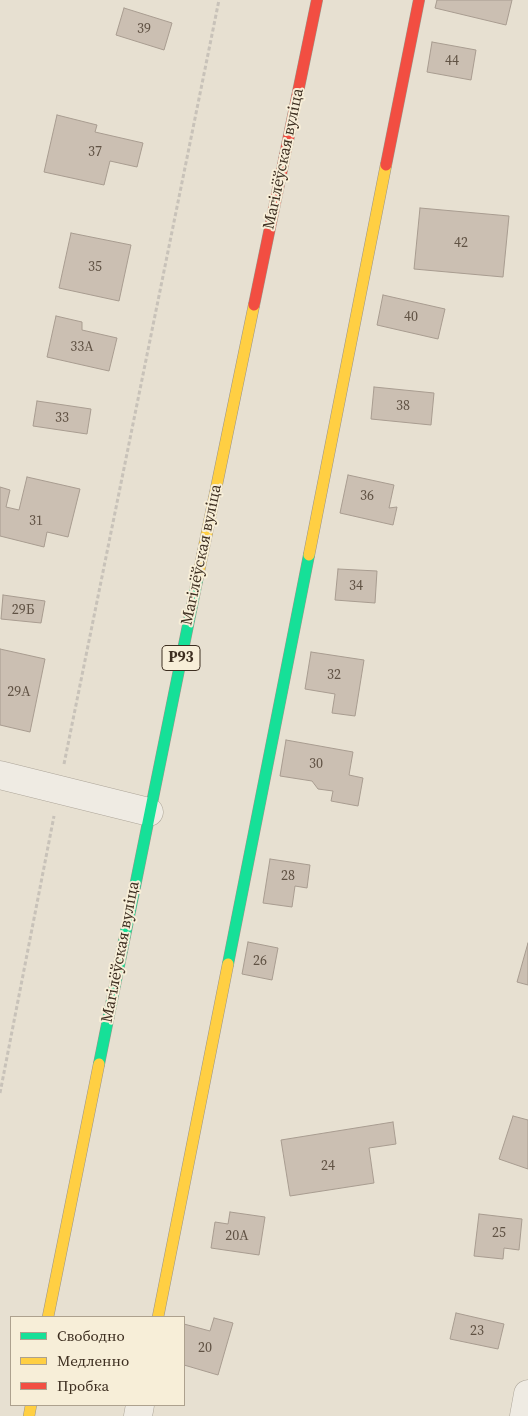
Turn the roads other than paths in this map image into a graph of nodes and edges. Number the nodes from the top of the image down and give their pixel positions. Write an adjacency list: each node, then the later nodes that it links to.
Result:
1 (317, 0): 4 (main road, Магілёўская вуліца / Р93)
2 (419, 0): 6 (main road)
3 (0, 775): 4 (street)
4 (149, 812): 5 (main road, Магілёўская вуліца / Р93)
5 (48, 1316)
6 (158, 1316)
7 (528, 1394): 8 (street)
8 (524, 1416)

